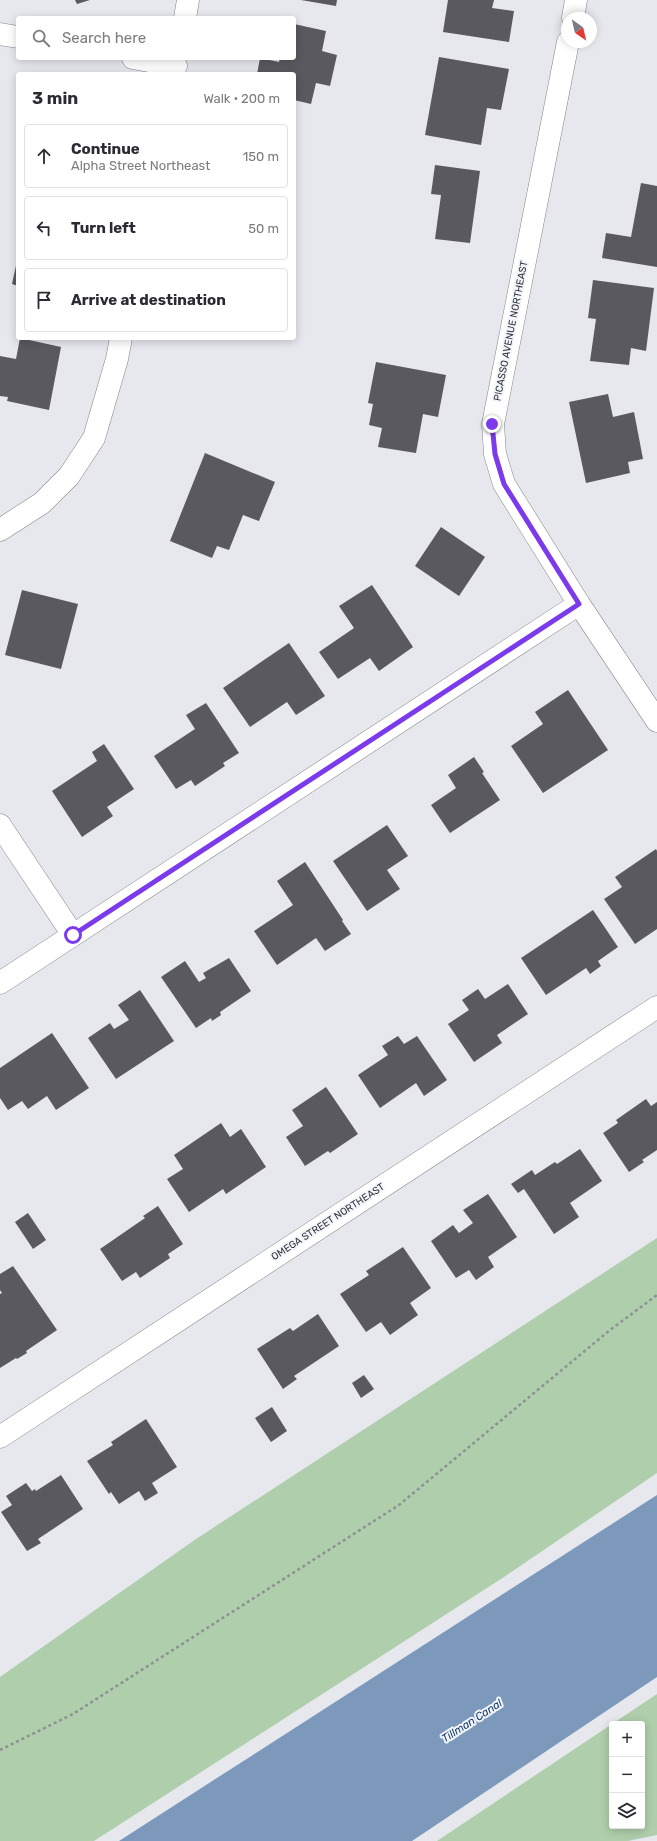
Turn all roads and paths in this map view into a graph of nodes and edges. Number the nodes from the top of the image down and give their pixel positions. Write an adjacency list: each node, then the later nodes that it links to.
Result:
1 (188, 0): 4 (street)
2 (576, 0): 3 (street)
3 (574, 12)
4 (185, 16)
5 (0, 34): 6 (street)
6 (16, 37)
7 (567, 48): 12 (street, PICASSO AVENUE NORTHEAST)
8 (144, 60): 9 (street)
9 (176, 66)
10 (121, 340): 11 (street)
11 (0, 530)
12 (579, 604): 13 (street, PICASSO AVENUE NORTHEAST); 15 (street)
13 (657, 721)
14 (0, 825): 15 (street)
15 (73, 935): 16 (street)
16 (0, 983)
17 (657, 1007): 19 (street, OMEGA STREET NORTHEAST)
18 (657, 1296): 20 (path)
19 (0, 1437)
20 (0, 1750)

